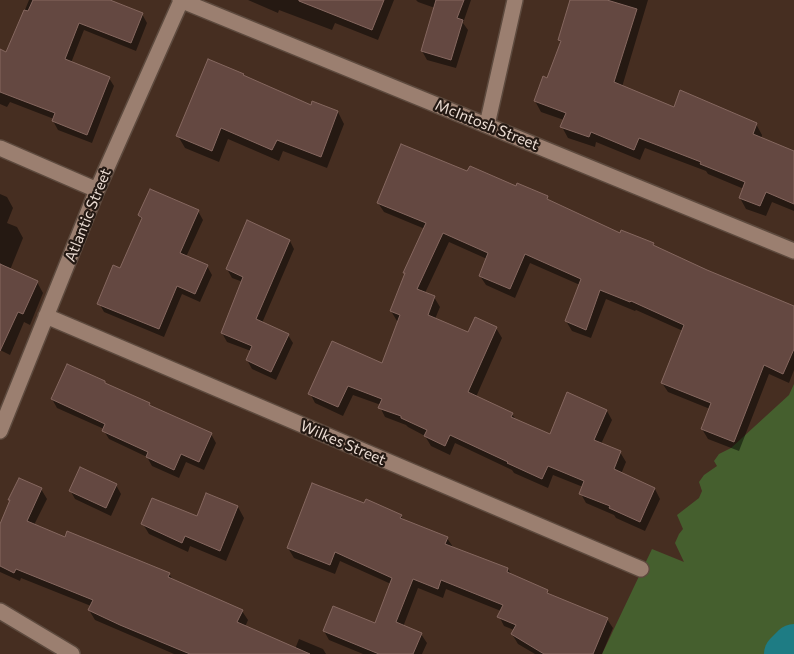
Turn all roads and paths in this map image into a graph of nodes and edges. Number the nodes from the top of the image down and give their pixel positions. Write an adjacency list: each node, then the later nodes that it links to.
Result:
1 (180, 0): 3 (street, McIntosh Street); 5 (street, Atlantic Street)
2 (515, 0): 3 (street)
3 (487, 125): 6 (street, McIntosh Street)
4 (0, 148): 5 (street)
5 (97, 190): 7 (street, Atlantic Street)
6 (794, 251)
7 (46, 316): 8 (street, Atlantic Street); 9 (street, Wilkes Street)
8 (0, 431)
9 (641, 569)
10 (0, 611): 11 (street)
11 (72, 654)

